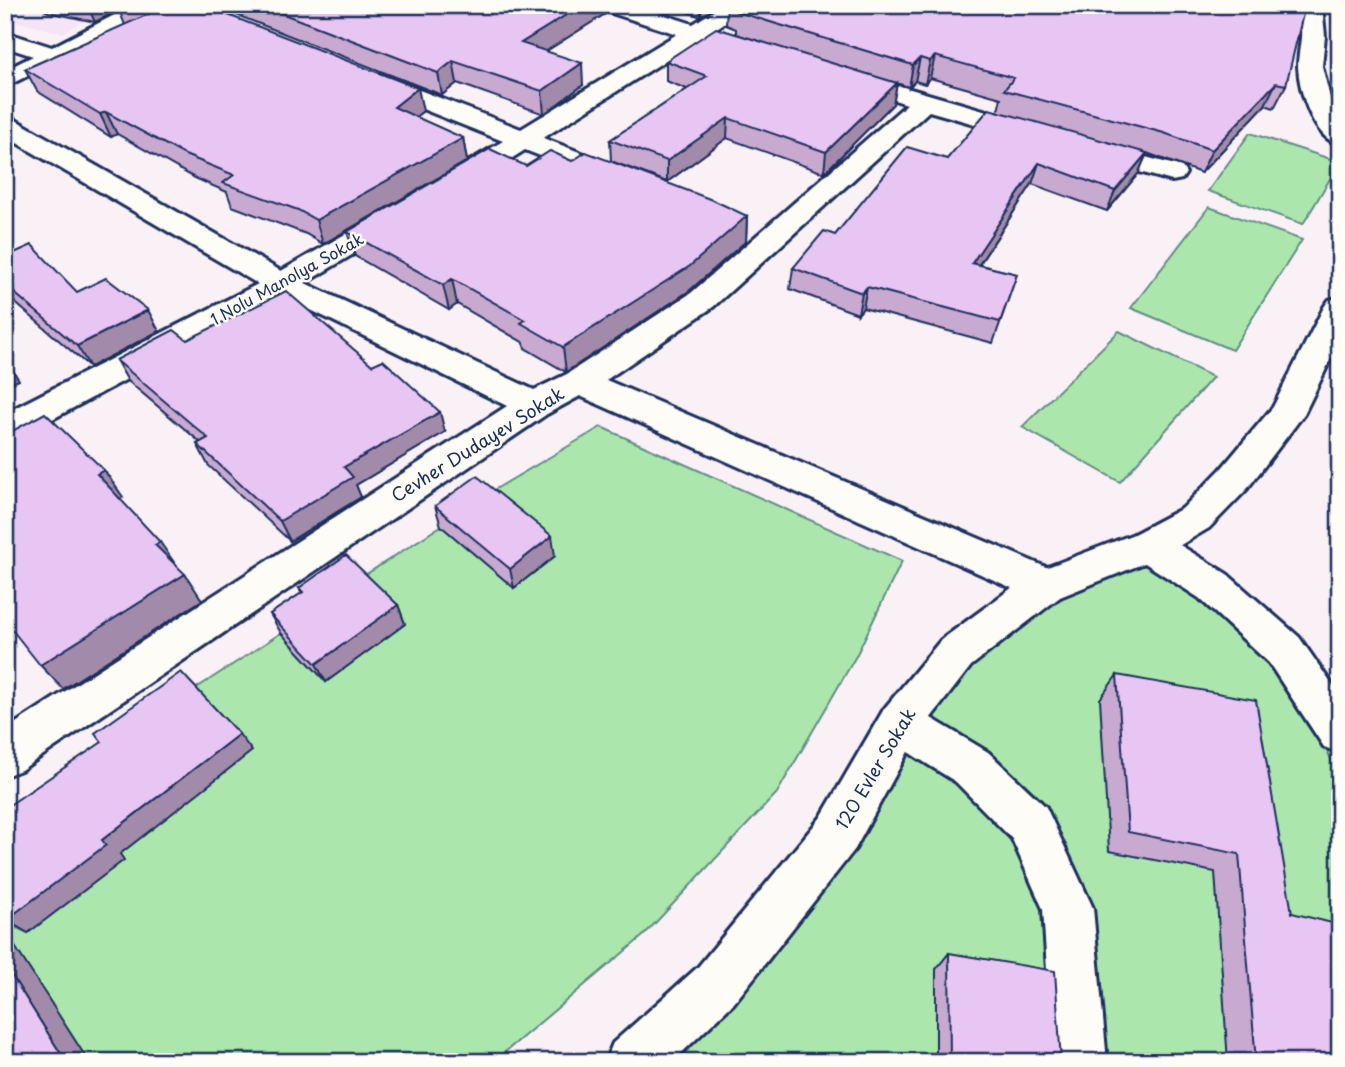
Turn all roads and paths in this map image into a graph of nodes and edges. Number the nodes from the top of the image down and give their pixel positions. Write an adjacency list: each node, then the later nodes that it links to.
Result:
1 (152, 5): 8 (street)
2 (610, 5): 5 (street)
3 (739, 5): 5 (street, 1 Nolu Manolya Sokak)
4 (1311, 5): 14 (street)
5 (699, 32): 7 (street); 15 (street, 1 Nolu Manolya Sokak)
6 (5, 39): 8 (street)
7 (738, 45)
8 (51, 54): 10 (street)
9 (347, 71): 15 (street)
10 (5, 80)
11 (871, 85): 12 (street)
12 (924, 102): 16 (street); 20 (street, Cevher Dudayev Sokak)
13 (5, 125): 18 (street)
14 (1340, 137)
15 (526, 141): 17 (street); 18 (street, 1 Nolu Manolya Sokak)
16 (1172, 173)
17 (643, 186)
18 (281, 284): 21 (street); 22 (street, 1 Nolu Manolya Sokak)
19 (1340, 307): 23 (street, 120 Evler Sokak)
20 (579, 382): 21 (street, Cevher Dudayev Sokak); 24 (street)
21 (534, 405): 27 (street, Cevher Dudayev Sokak)
22 (5, 429)
23 (1148, 545): 24 (street, 120 Evler Sokak); 26 (street)
24 (1046, 585): 25 (street, 120 Evler Sokak)
25 (900, 723): 28 (street, 120 Evler Sokak); 29 (street)
26 (1340, 733)
27 (5, 755)
28 (632, 1062)
29 (1080, 1062)

